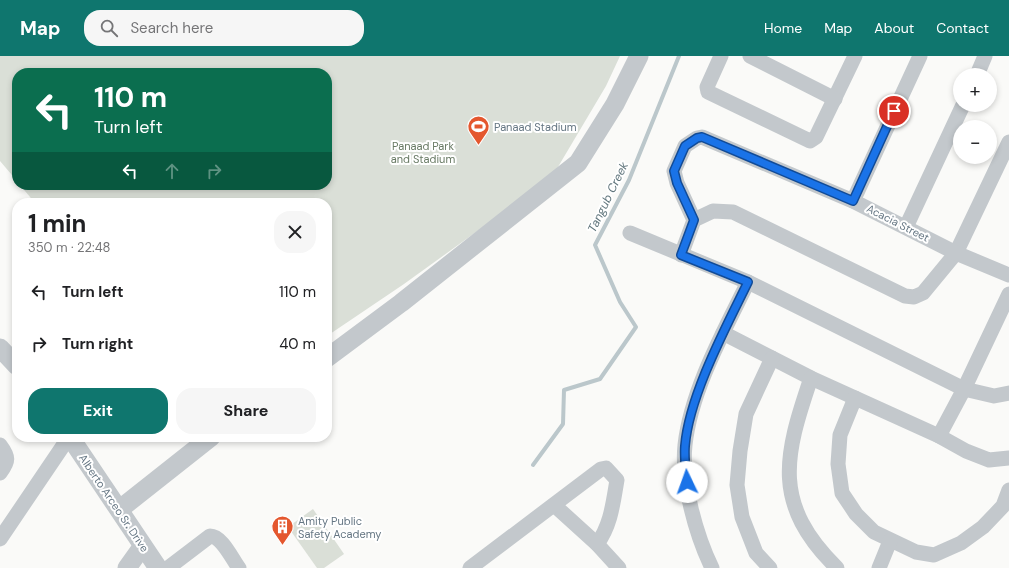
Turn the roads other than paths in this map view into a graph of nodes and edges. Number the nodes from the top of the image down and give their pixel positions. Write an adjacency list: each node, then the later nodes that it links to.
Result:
1 (639, 56): 22 (street)
2 (721, 56): 8 (street)
3 (750, 56): 8 (street)
4 (854, 56): 8 (street)
5 (920, 56): 11 (street)
6 (985, 56): 7 (street)
7 (980, 68)
8 (835, 99)
9 (960, 112): 13 (street)
10 (1009, 142): 15 (street)
11 (853, 201): 12 (street, Acacia Street); 13 (street, Acacia Street)
12 (694, 220): 15 (street); 16 (street)
13 (906, 227): 15 (street, Acacia Street)
14 (630, 232): 16 (street)
15 (956, 253): 17 (street, Acacia Street)
16 (681, 255): 18 (street)
17 (1009, 275)
18 (748, 282): 20 (street); 26 (street)
19 (1009, 294): 26 (street)
20 (723, 333): 23 (street); 49 (street)
21 (0, 348): 24 (street)
22 (332, 354)
23 (772, 358): 25 (street); 50 (street)
24 (12, 361)
25 (811, 378): 28 (street); 51 (street)
26 (964, 389): 27 (street); 29 (street)
27 (1009, 393)
28 (854, 398): 29 (street); 40 (street)
29 (939, 436): 34 (street)
30 (67, 442): 39 (street)
31 (73, 442): 38 (street, Alberto Arceo Sr. Drive)
32 (205, 442): 38 (street)
33 (0, 445): 35 (street)
34 (1009, 458)
35 (0, 473)
36 (1009, 490): 40 (street)
37 (554, 505): 41 (street); 41 (street); 47 (street)
38 (120, 509): 42 (street, Alberto Arceo Sr. Drive)
39 (0, 539)
40 (890, 541): 52 (street)
41 (597, 544): 48 (street)
42 (142, 547): 43 (street); 44 (street, Alberto Arceo Sr. Drive)
43 (127, 568)
44 (158, 568)
45 (168, 568): 46 (street)
46 (239, 568)
47 (472, 568)
48 (619, 568)
49 (712, 568)
50 (770, 568)
51 (837, 568)
52 (879, 568)

